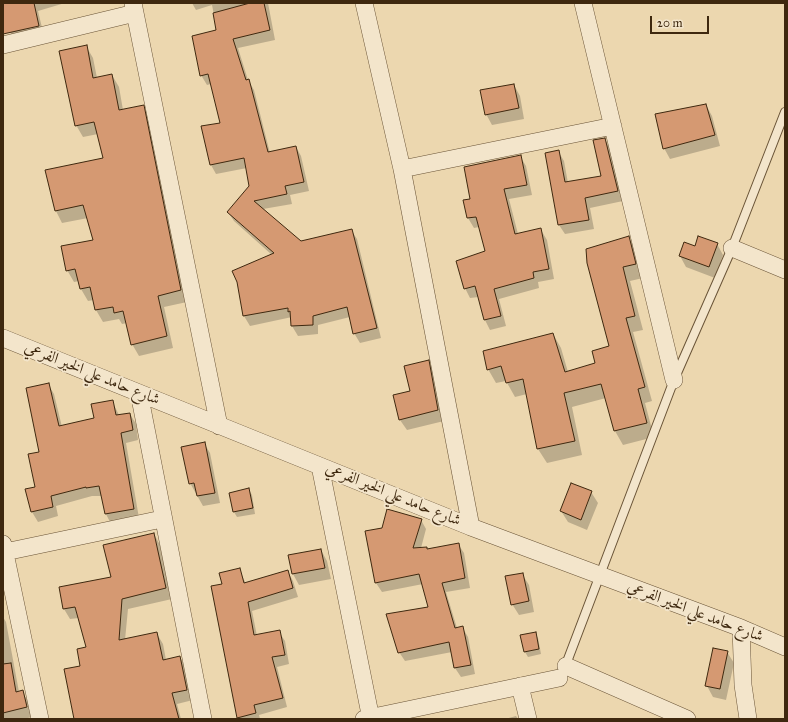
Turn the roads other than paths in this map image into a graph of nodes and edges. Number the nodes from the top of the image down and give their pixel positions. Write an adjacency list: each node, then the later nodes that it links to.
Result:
1 (364, 3): 7 (street)
2 (583, 3): 6 (street)
3 (134, 8): 4 (street); 13 (street)
4 (3, 45)
5 (785, 112): 8 (lane)
6 (613, 126): 7 (street); 11 (street)
7 (402, 169): 16 (street)
8 (732, 248): 9 (street); 11 (lane)
9 (785, 270)
10 (3, 338): 12 (street, شارع حامد علي الخير الفرعي)
11 (674, 380): 18 (lane)
12 (139, 393): 13 (street, شارع حامد علي الخير الفرعي); 15 (street)
13 (219, 426): 14 (street, شارع حامد علي الخير الفرعي)
14 (320, 466): 16 (street, شارع حامد علي الخير الفرعي); 25 (street)
15 (162, 519): 17 (street); 24 (street)
16 (471, 527): 18 (street, شارع حامد علي الخير الفرعي)
17 (4, 548): 23 (street)
18 (599, 574): 19 (street, شارع حامد علي الخير الفرعي); 21 (lane)
19 (741, 628): 20 (street, شارع حامد علي الخير الفرعي); 28 (street)
20 (785, 647)
21 (562, 672): 22 (street); 27 (street)
22 (520, 686): 25 (street); 26 (street)
23 (40, 719)
24 (203, 719)
25 (368, 719)
26 (528, 719)
27 (687, 719)
28 (748, 719)

